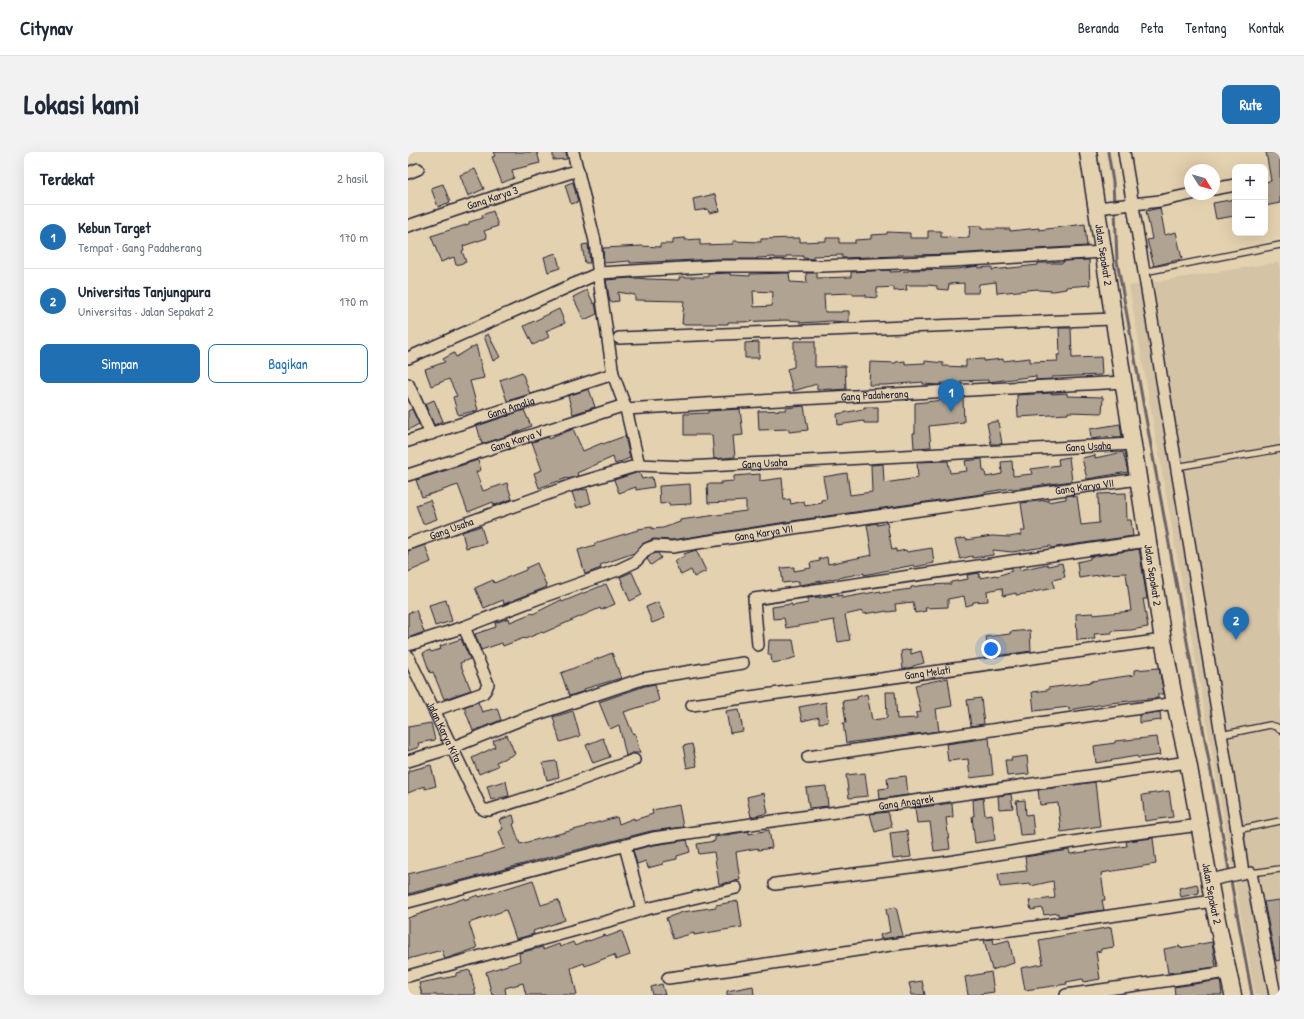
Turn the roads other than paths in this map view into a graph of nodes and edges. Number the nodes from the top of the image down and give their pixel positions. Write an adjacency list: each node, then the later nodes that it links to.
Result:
1 (573, 152): 4 (street)
2 (1088, 152): 9 (street, Jalan Sepakat 2)
3 (1124, 152): 8 (street)
4 (578, 170): 10 (street, Gang Karya 3); 14 (street)
5 (1232, 186): 6 (street)
6 (1220, 188)
7 (1184, 196): 8 (street)
8 (1127, 205): 9 (street); 13 (street)
9 (1102, 207): 12 (street, Jalan Sepakat 2)
10 (408, 226)
11 (1280, 245): 13 (lane)
12 (1104, 252): 14 (street); 15 (street, Jalan Sepakat 2)
13 (1144, 272): 27 (street)
14 (599, 273): 17 (street); 18 (street)
15 (1113, 319): 16 (street); 19 (street, Jalan Sepakat 2)
16 (619, 338)
17 (408, 358)
18 (613, 374): 21 (street); 22 (street, Gang Amalia)
19 (1124, 382): 21 (street, Gang Padaherang); 24 (street, Jalan Sepakat 2)
20 (408, 384): 22 (street)
21 (625, 407): 26 (street); 28 (street, Gang Karya V)
22 (431, 434): 23 (street, Gang Amalia)
23 (408, 441)
24 (1133, 444): 26 (street, Gang Usaha); 29 (street, Jalan Sepakat 2)
25 (1280, 449): 27 (lane)
26 (639, 465): 31 (street, Gang Usaha)
27 (1176, 467): 42 (street)
28 (408, 475)
29 (1138, 479): 30 (street, Jalan Sepakat 2); 32 (street, Gang Karya VII)
30 (1148, 541): 33 (street, Jalan Sepakat 2); 35 (street)
31 (408, 544)
32 (464, 626): 34 (street, Gang Karya VII); 40 (street)
33 (1164, 640): 38 (street, Jalan Sepakat 2); 39 (street, Gang Melati)
34 (408, 645)
35 (758, 645)
36 (408, 656): 40 (street, Jalan Karya Kita)
37 (743, 663): 43 (street)
38 (1175, 703): 44 (street); 47 (street, Jalan Sepakat 2)
39 (692, 705)
40 (435, 710): 43 (street, Jalan Karya Kita)
41 (1280, 730): 42 (lane)
42 (1221, 735): 50 (street)
43 (451, 748): 45 (street, Jalan Karya Kita); 46 (street)
44 (808, 757)
45 (634, 760)
46 (408, 761)
47 (1188, 762): 49 (street, Jalan Sepakat 2); 51 (street, Gang Anggrek)
48 (1280, 821): 50 (lane)
49 (1200, 825): 54 (street, Jalan Sepakat 2); 55 (street)
50 (1237, 830): 53 (street)
51 (624, 846): 58 (street, Gang Anggrek); 59 (street)
52 (1280, 869): 53 (lane)
53 (1244, 873): 54 (street); 65 (street)
54 (1216, 878): 57 (street, Jalan Sepakat 2)
55 (775, 884)
56 (736, 888): 59 (street)
57 (1213, 901): 60 (street, Jalan Sepakat 2); 62 (street)
58 (408, 902)
59 (642, 910): 61 (street)
60 (1228, 972): 63 (street); 64 (street, Jalan Sepakat 2)
61 (408, 976)
62 (668, 978)
63 (1066, 995)
64 (1233, 995)
65 (1275, 995)

